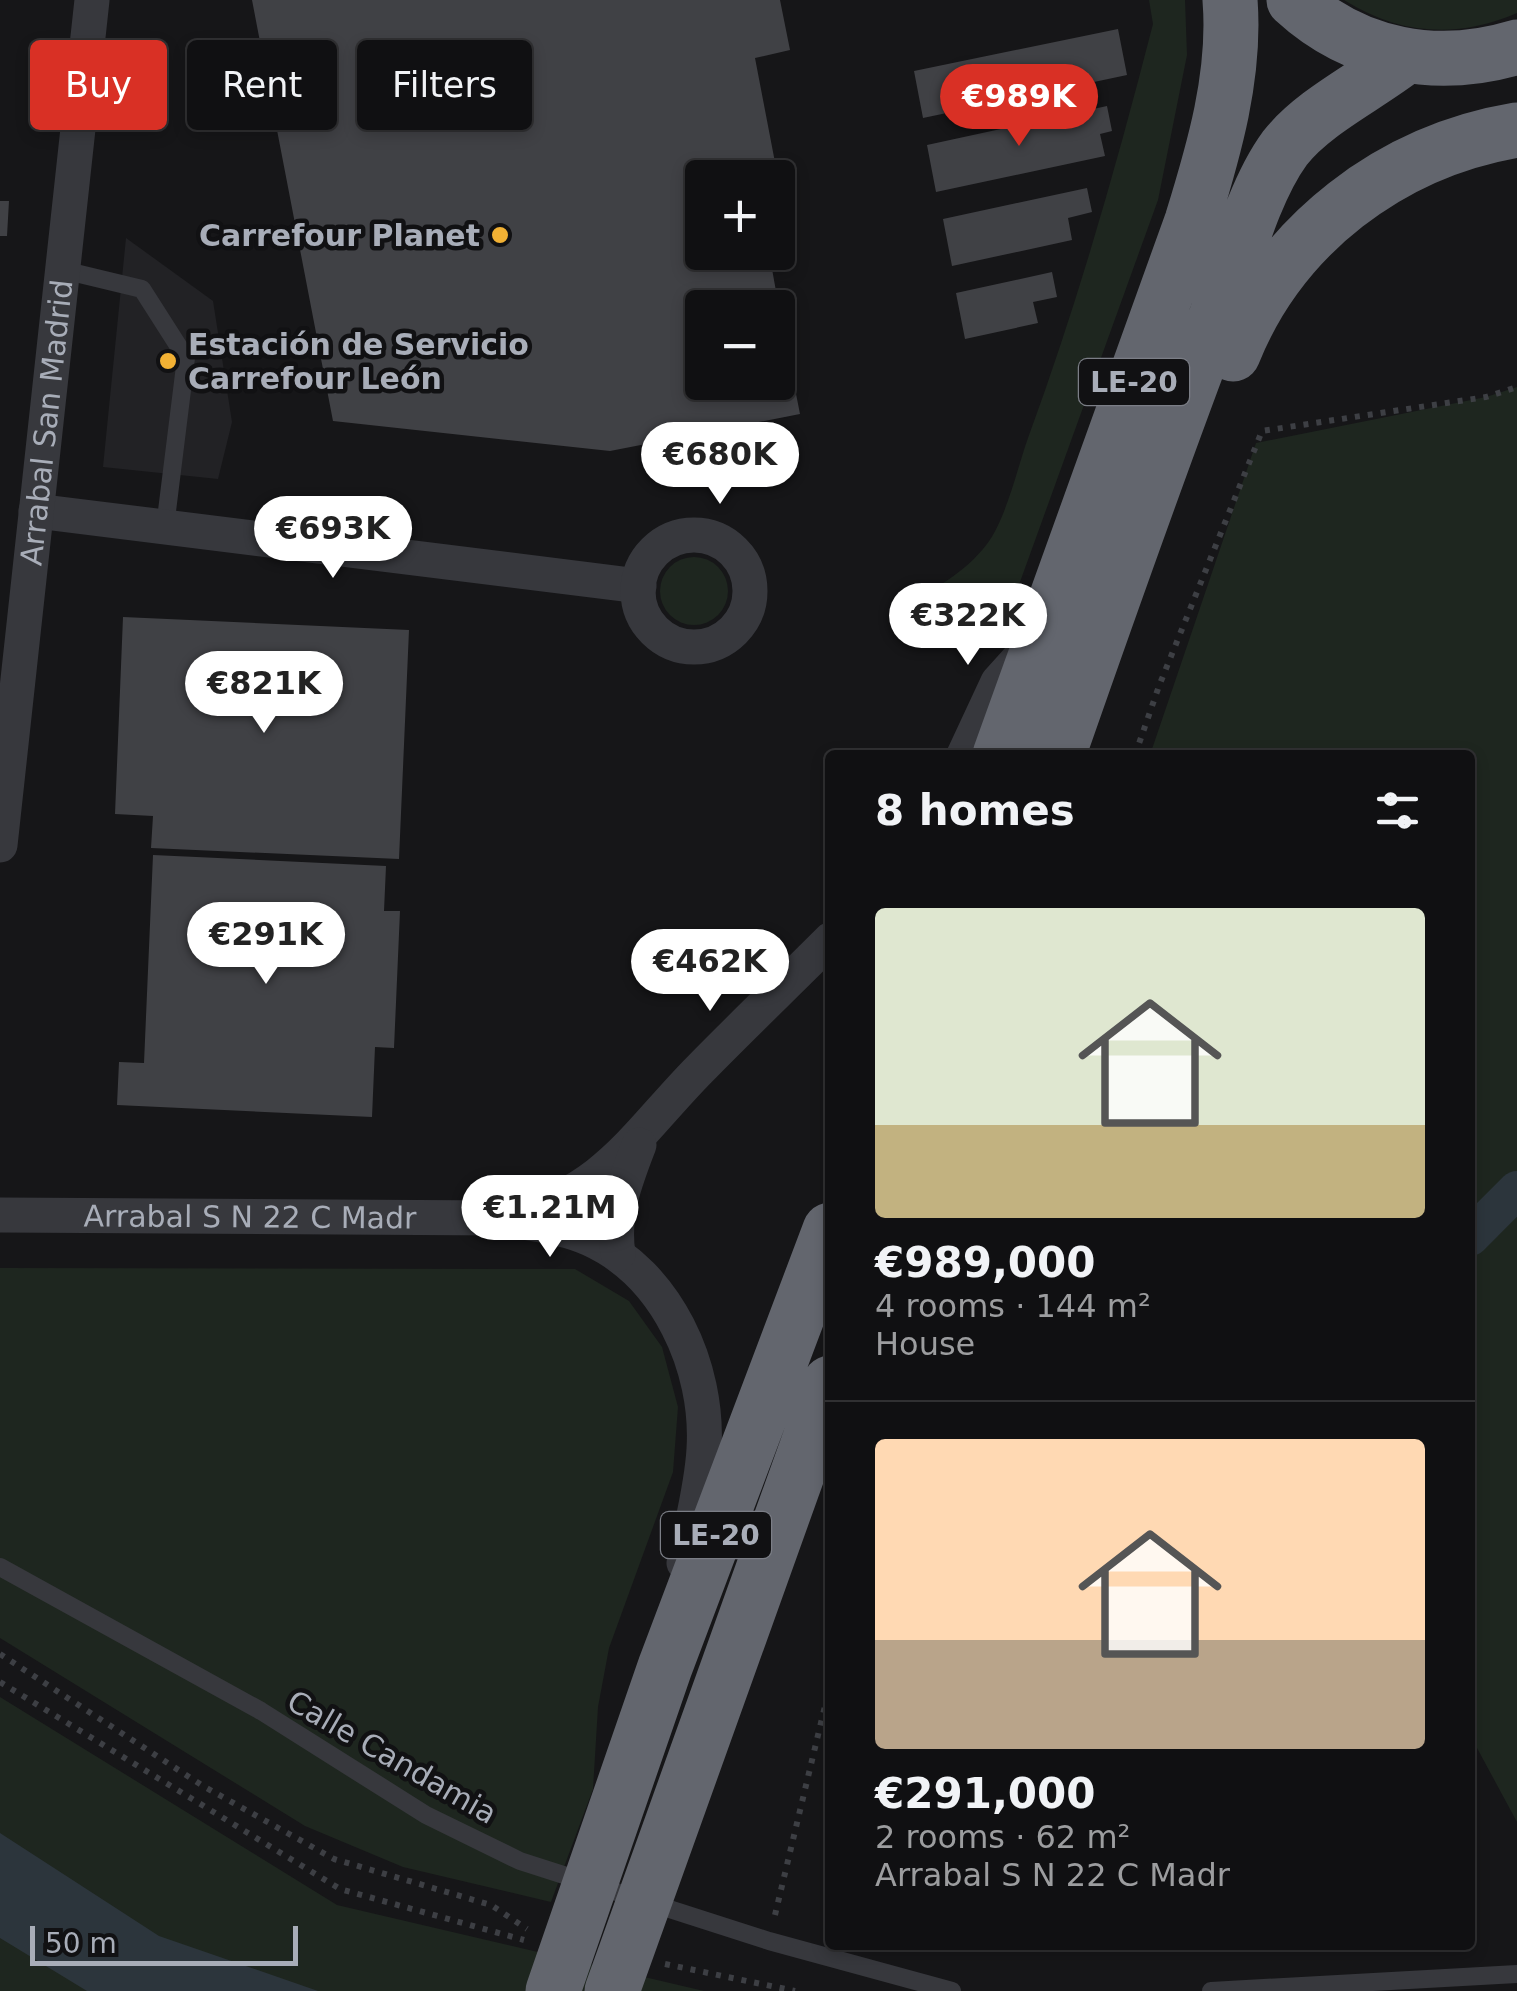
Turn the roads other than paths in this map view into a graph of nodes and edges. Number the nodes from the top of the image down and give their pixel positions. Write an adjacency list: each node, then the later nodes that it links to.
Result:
1 (92, 0): 7 (street, Arrabal San Madrid)
2 (1230, 0): 12 (highway, LE-20)
3 (1294, 0): 5 (highway)
4 (1517, 47): 5 (highway)
5 (1406, 56): 8 (highway, LE-20)
6 (1517, 130): 8 (highway)
7 (62, 270): 9 (street, Arrabal San Madrid); 10 (lane)
8 (1156, 473): 15 (highway, LE-20)
9 (36, 511): 10 (street); 16 (street, Arrabal San Madrid)
10 (164, 527): 11 (street)
11 (638, 586)
12 (1046, 629): 13 (street); 14 (highway, LE-20)
13 (966, 750)
14 (1002, 750)
15 (1060, 750)
16 (0, 844)
17 (825, 945): 18 (street, Arrabal S N 22 C Madr)
18 (643, 1135): 20 (street, Arrabal S N 22 C Madr); 22 (street, Arrabal S N 22 C Madr)
19 (0, 1215): 20 (street, Arrabal S N 22 C Madr)
20 (500, 1218): 22 (street, Arrabal S N 22 C Madr)
21 (825, 1243): 25 (highway, LE-20)
22 (618, 1254): 25 (street, Arrabal S N 22 C Madr)
23 (825, 1398): 28 (highway, LE-20)
24 (0, 1567): 29 (lane, Calle Candamia)
25 (665, 1667): 27 (highway, LE-20)
26 (1517, 1974): 30 (lane)
27 (553, 1991)
28 (612, 1991)
29 (952, 1991)
30 (1211, 1991)

